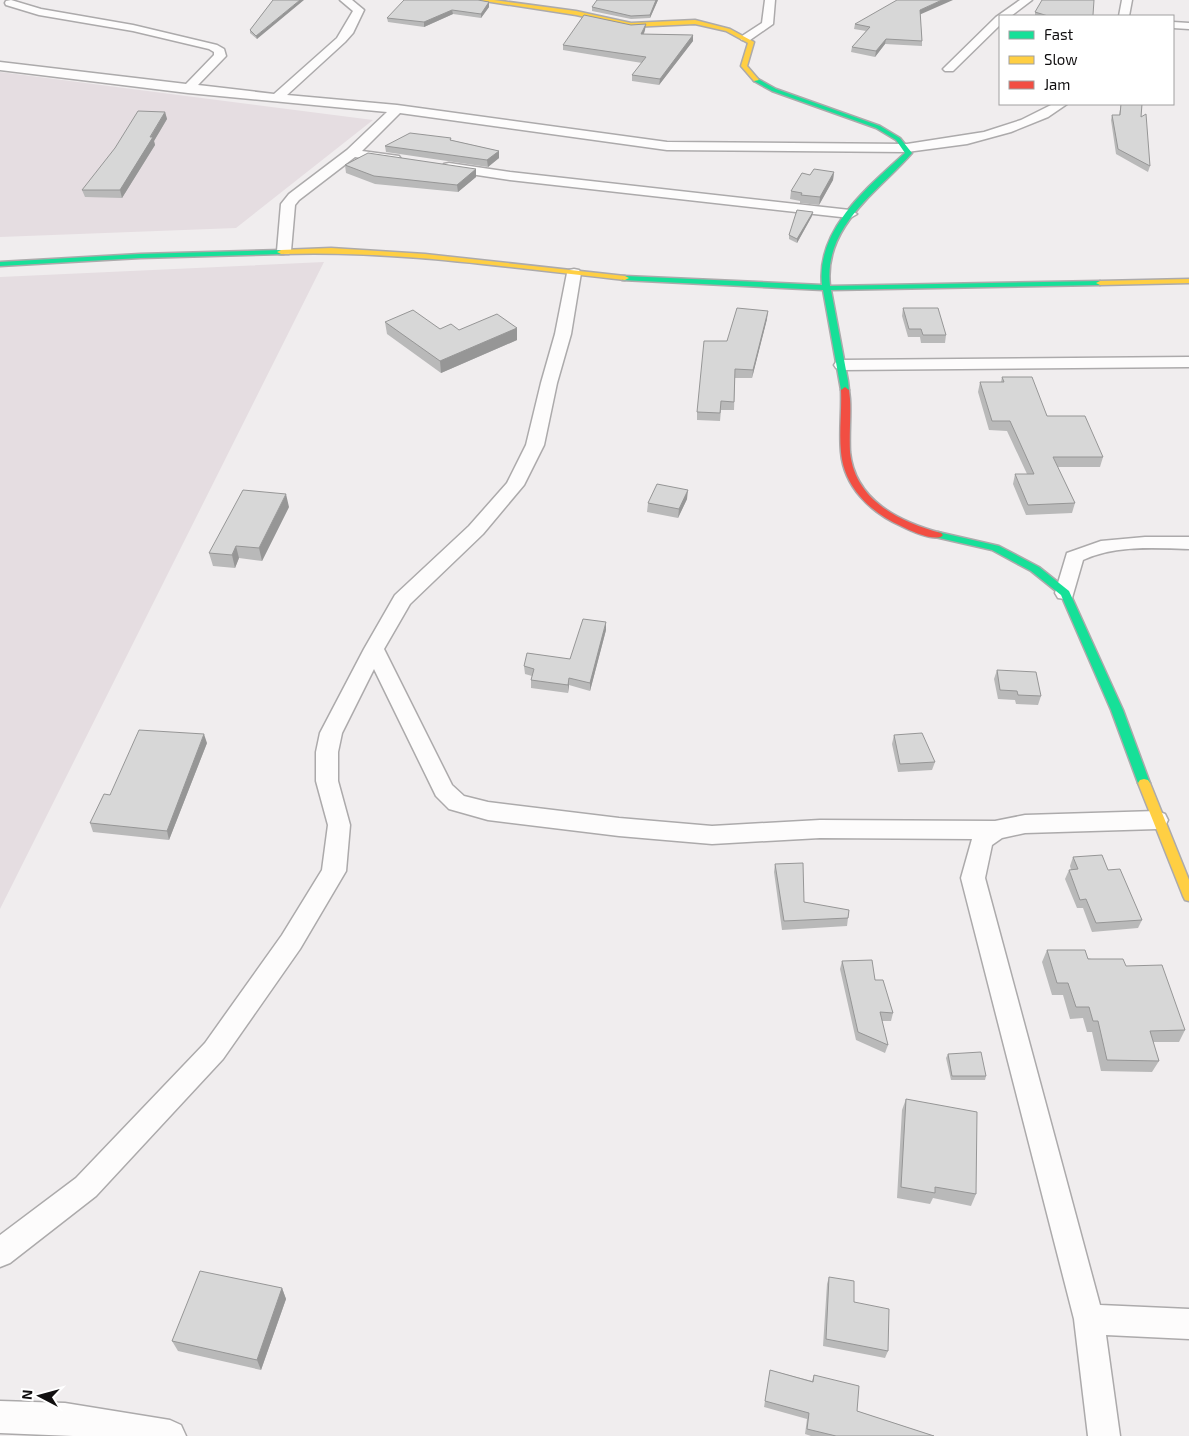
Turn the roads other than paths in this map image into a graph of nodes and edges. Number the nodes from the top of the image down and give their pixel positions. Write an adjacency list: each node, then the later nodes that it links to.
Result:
1 (345, 0): 17 (street)
2 (481, 0): 13 (street)
3 (770, 0): 13 (street)
4 (1027, 0): 8 (street)
5 (1127, 0): 9 (street)
6 (40, 1): 7 (street)
7 (5, 3): 16 (street)
8 (1005, 15)
9 (1129, 15)
10 (999, 20): 15 (street)
11 (1174, 25): 12 (street)
12 (1189, 26)
13 (746, 38): 20 (street)
14 (0, 66): 16 (street)
15 (949, 69)
16 (188, 89): 17 (street)
17 (278, 98): 19 (street)
18 (1059, 105): 20 (street)
19 (397, 110): 20 (street); 21 (street)
20 (907, 148): 24 (street)
21 (352, 153): 22 (street); 25 (street)
22 (408, 161)
23 (436, 165): 24 (street)
24 (850, 214): 29 (street)
25 (284, 251): 26 (street); 27 (street)
26 (0, 264)
27 (574, 274): 29 (street); 34 (street)
28 (1189, 281): 29 (street)
29 (826, 288): 31 (street)
30 (1189, 362): 31 (street)
31 (842, 365): 33 (street)
32 (1189, 543): 33 (street)
33 (1065, 593): 35 (street)
34 (374, 649): 36 (street); 38 (street)
35 (1157, 820): 36 (street); 37 (street)
36 (995, 830): 39 (street)
37 (1189, 896)
38 (0, 1253)
39 (1089, 1318): 40 (street); 43 (street)
40 (1189, 1324)
41 (0, 1417): 42 (street)
42 (170, 1436)
43 (1104, 1436)

